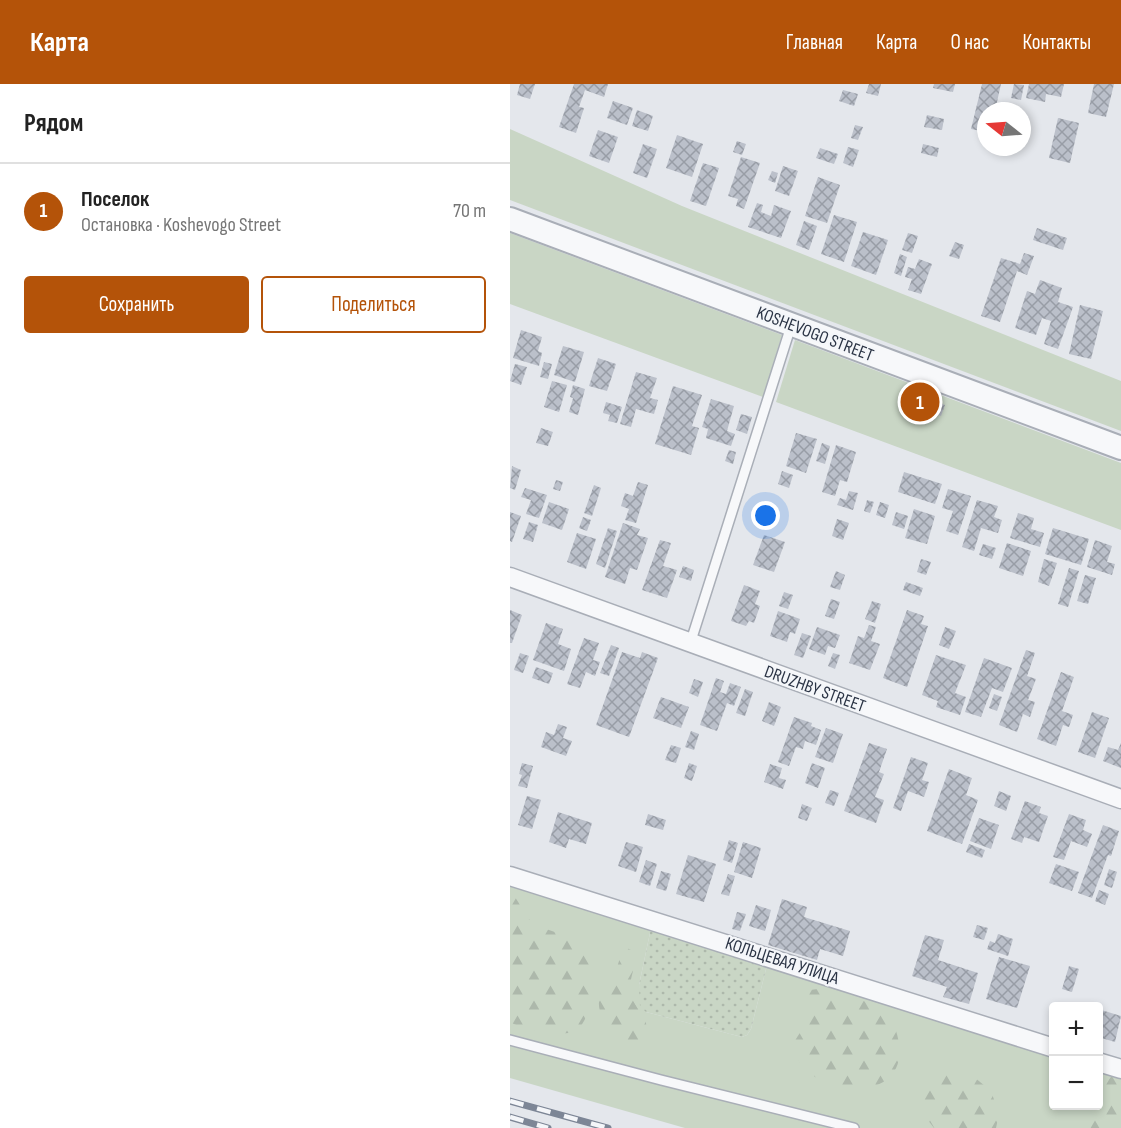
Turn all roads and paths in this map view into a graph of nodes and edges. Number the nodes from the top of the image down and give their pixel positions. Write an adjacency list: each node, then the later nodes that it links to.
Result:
1 (510, 219): 2 (street, KOSHEVOGO STREET)
2 (792, 325): 3 (street, KOSHEVOGO STREET); 5 (lane)
3 (1121, 448)
4 (510, 577): 5 (street, DRUZHBY STREET)
5 (690, 644): 6 (street, DRUZHBY STREET)
6 (1121, 799)
7 (510, 876): 9 (street, КОЛЬЦЕВАЯ УЛИЦА)
8 (510, 1040): 12 (lane)
9 (1049, 1047)
10 (1103, 1064): 11 (street)
11 (1121, 1069)
12 (854, 1128)

